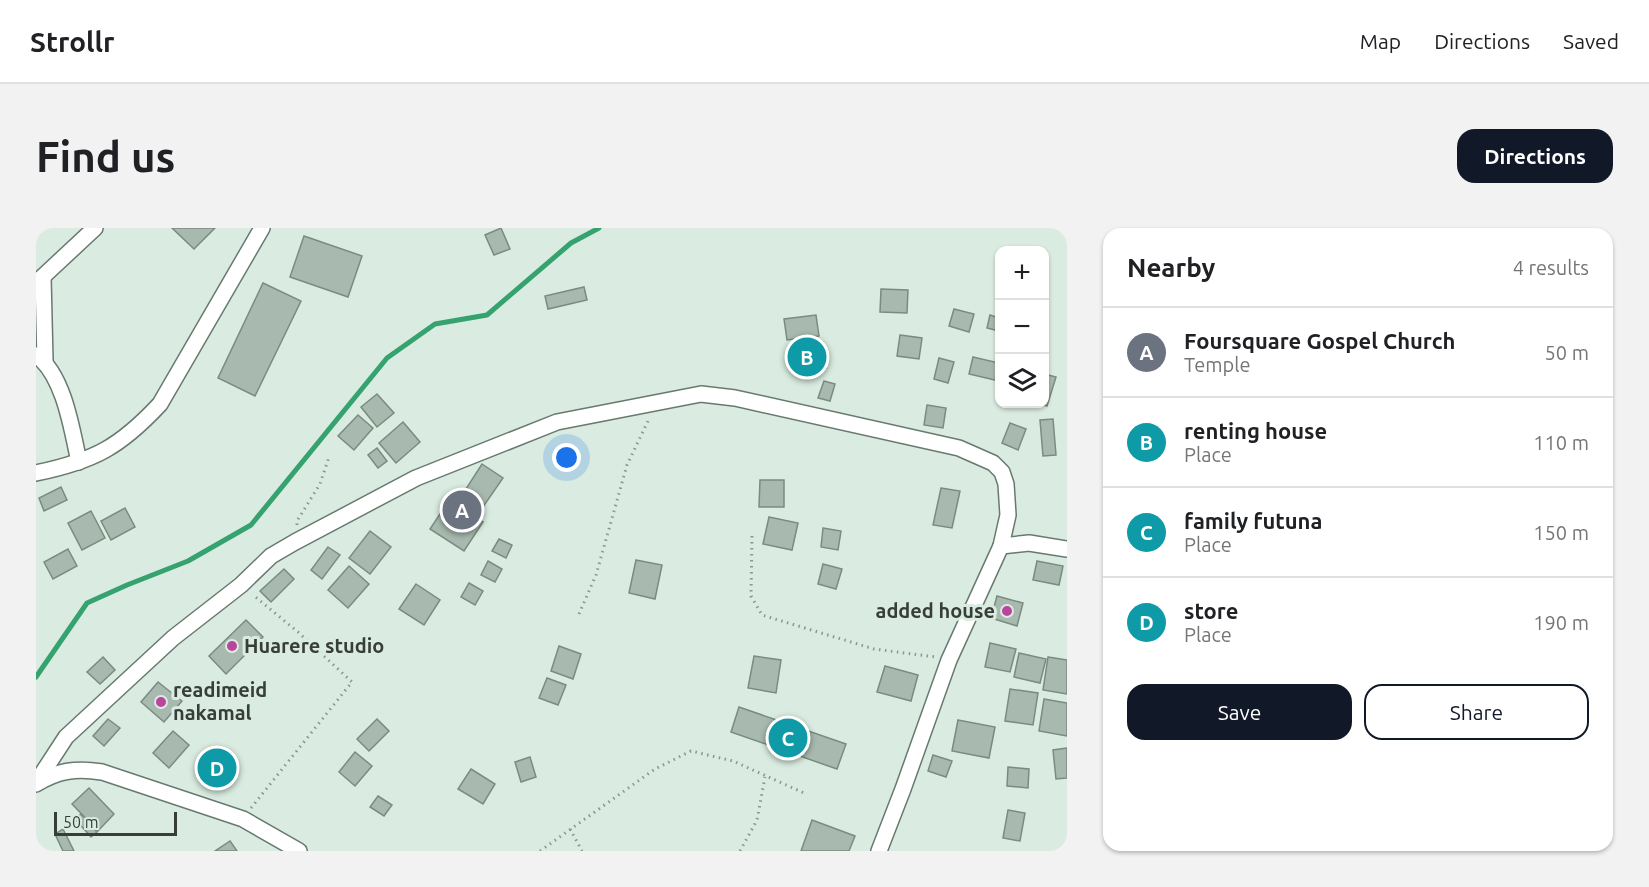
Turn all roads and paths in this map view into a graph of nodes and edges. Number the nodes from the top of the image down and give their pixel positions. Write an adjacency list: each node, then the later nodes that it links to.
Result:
1 (95, 228): 3 (street)
2 (262, 228): 7 (street)
3 (40, 280): 4 (street)
4 (40, 358): 7 (street)
5 (657, 401): 10 (street); 11 (street); 14 (path)
6 (329, 457): 10 (path)
7 (79, 462): 8 (street)
8 (36, 473)
9 (752, 536): 15 (path)
10 (295, 542): 13 (street)
11 (1001, 546): 12 (street); 15 (street)
12 (1067, 549)
13 (241, 585): 17 (street); 19 (path)
14 (579, 614)
15 (949, 660): 25 (street)
16 (765, 776): 18 (path); 20 (path); 24 (path)
17 (36, 783): 19 (street)
18 (804, 793)
19 (243, 819): 21 (street)
20 (570, 829): 22 (path); 23 (path)
21 (299, 851)
22 (540, 851)
23 (582, 851)
24 (740, 851)
25 (879, 851)

